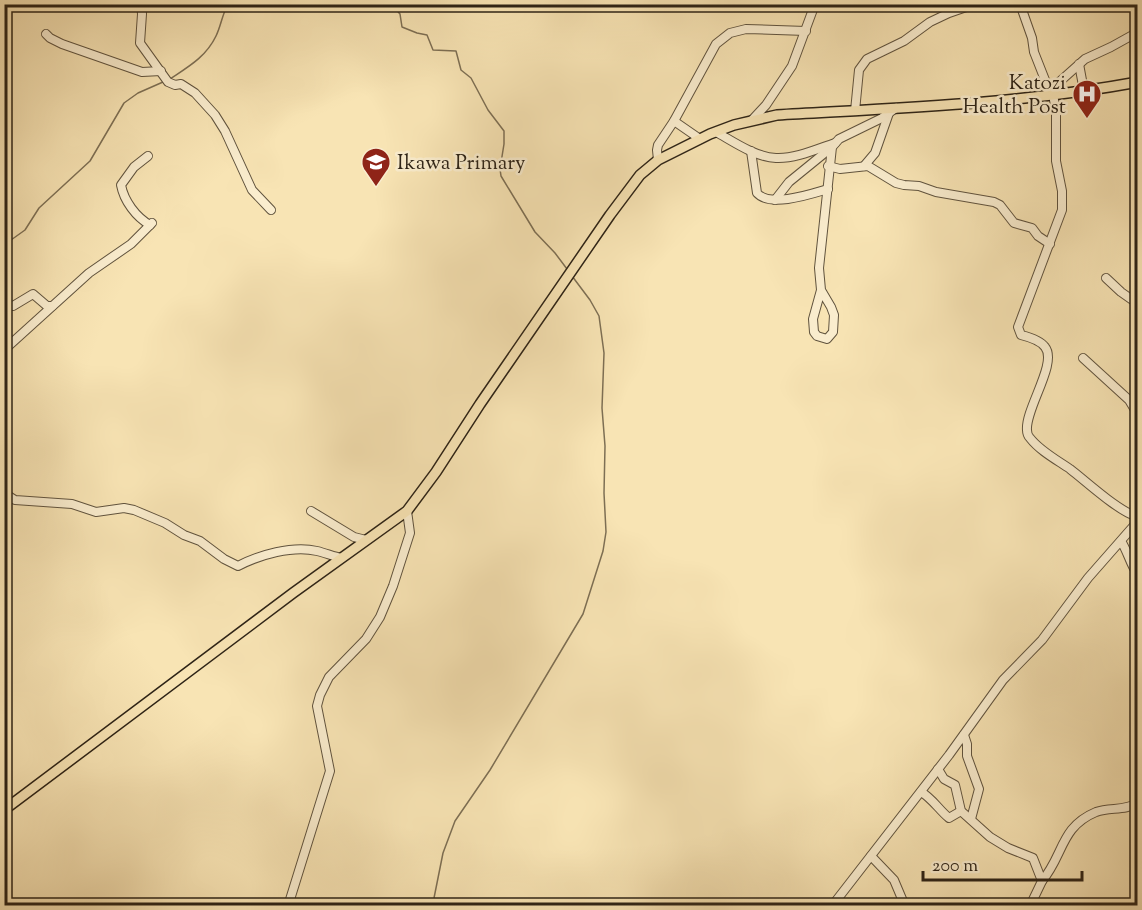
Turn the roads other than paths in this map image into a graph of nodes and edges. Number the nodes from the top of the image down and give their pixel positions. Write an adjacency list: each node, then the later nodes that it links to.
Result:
1 (141, 4): 9 (street)
2 (815, 4): 5 (street)
3 (975, 4): 13 (street)
4 (1020, 4): 12 (street)
5 (806, 31): 15 (street); 16 (street)
6 (1137, 32): 8 (street)
7 (46, 34): 9 (street)
8 (1079, 64): 11 (street); 12 (street)
9 (161, 71): 27 (street)
10 (1137, 82): 11 (main road)
11 (1084, 91): 12 (main road)
12 (1050, 94): 14 (main road); 28 (street)
13 (855, 111): 14 (main road); 16 (main road)
14 (893, 111): 19 (street); 24 (street)
15 (674, 121): 18 (street); 22 (street)
16 (750, 121): 17 (main road)
17 (717, 132): 18 (main road); 20 (street)
18 (700, 139): 22 (main road)
19 (833, 145): 20 (street); 23 (street); 26 (street)
20 (751, 151): 26 (street)
21 (148, 156): 33 (street)
22 (658, 160): 38 (main road)
23 (828, 166): 24 (street); 25 (street)
24 (864, 166): 28 (street)
25 (828, 189): 26 (street); 30 (street)
26 (775, 200)
27 (271, 210)
28 (1050, 244): 40 (street)
29 (1106, 278): 31 (street)
30 (821, 290): 30 (street)
31 (1137, 303)
32 (4, 304): 33 (street)
33 (52, 306): 34 (street)
34 (4, 350)
35 (1083, 358): 36 (street)
36 (1137, 415)
37 (4, 493): 43 (street)
38 (407, 510): 41 (main road); 54 (street)
39 (311, 511): 41 (street)
40 (1137, 519): 42 (street)
41 (366, 540): 43 (main road)
42 (1121, 541): 44 (street); 45 (street)
43 (341, 558): 49 (main road)
44 (1137, 575)
45 (964, 735): 46 (street); 51 (street)
46 (938, 770): 47 (street); 50 (street)
47 (921, 792): 50 (street); 52 (street)
48 (1137, 803): 53 (street)
49 (7, 806)
50 (962, 811): 51 (street)
51 (971, 819): 53 (street)
52 (871, 856): 55 (street); 56 (street)
53 (1042, 881): 57 (street)
54 (288, 906)
55 (832, 906)
56 (905, 906)
57 (1030, 906)

